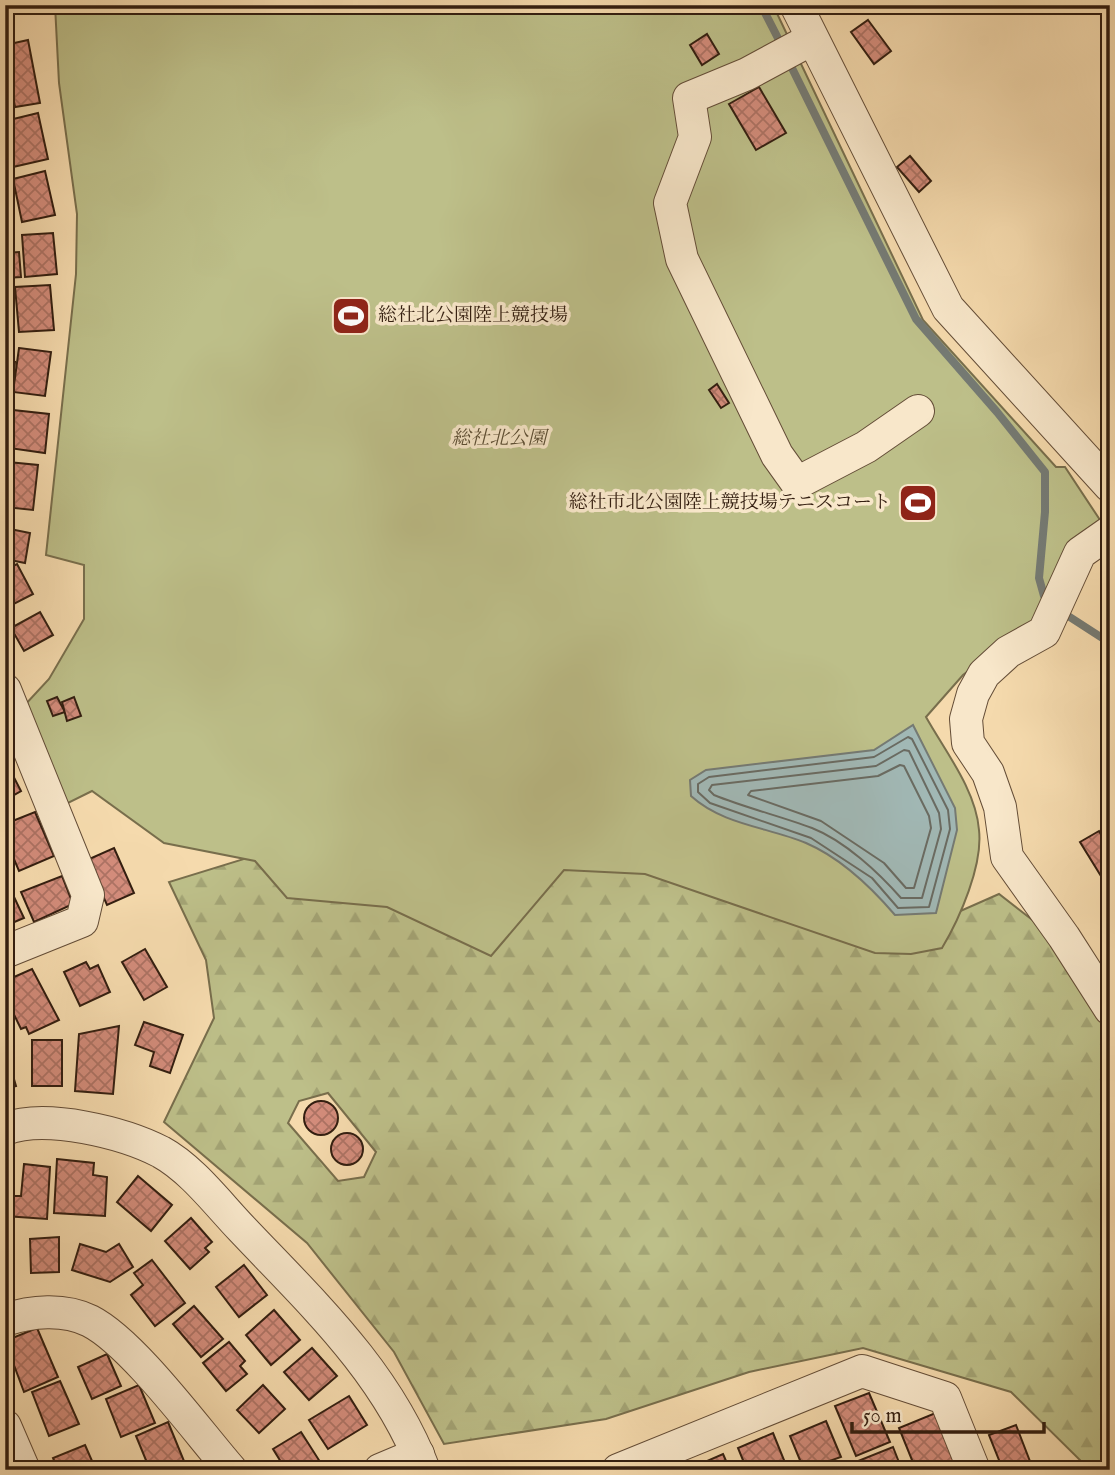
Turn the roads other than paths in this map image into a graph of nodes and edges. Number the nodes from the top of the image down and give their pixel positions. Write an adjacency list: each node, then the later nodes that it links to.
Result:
1 (796, 5): 2 (street)
2 (794, 49): 3 (street); 4 (street)
3 (918, 411)
4 (1109, 484)
5 (1110, 532): 8 (street)
6 (5, 690): 7 (street)
7 (5, 952)
8 (1110, 1009)
9 (5, 1129): 12 (street)
10 (5, 1320): 14 (street)
11 (5, 1426): 13 (street)
12 (421, 1462): 15 (street)
13 (24, 1470)
14 (231, 1470)
15 (380, 1470)
16 (618, 1470): 17 (street)
17 (974, 1470)

